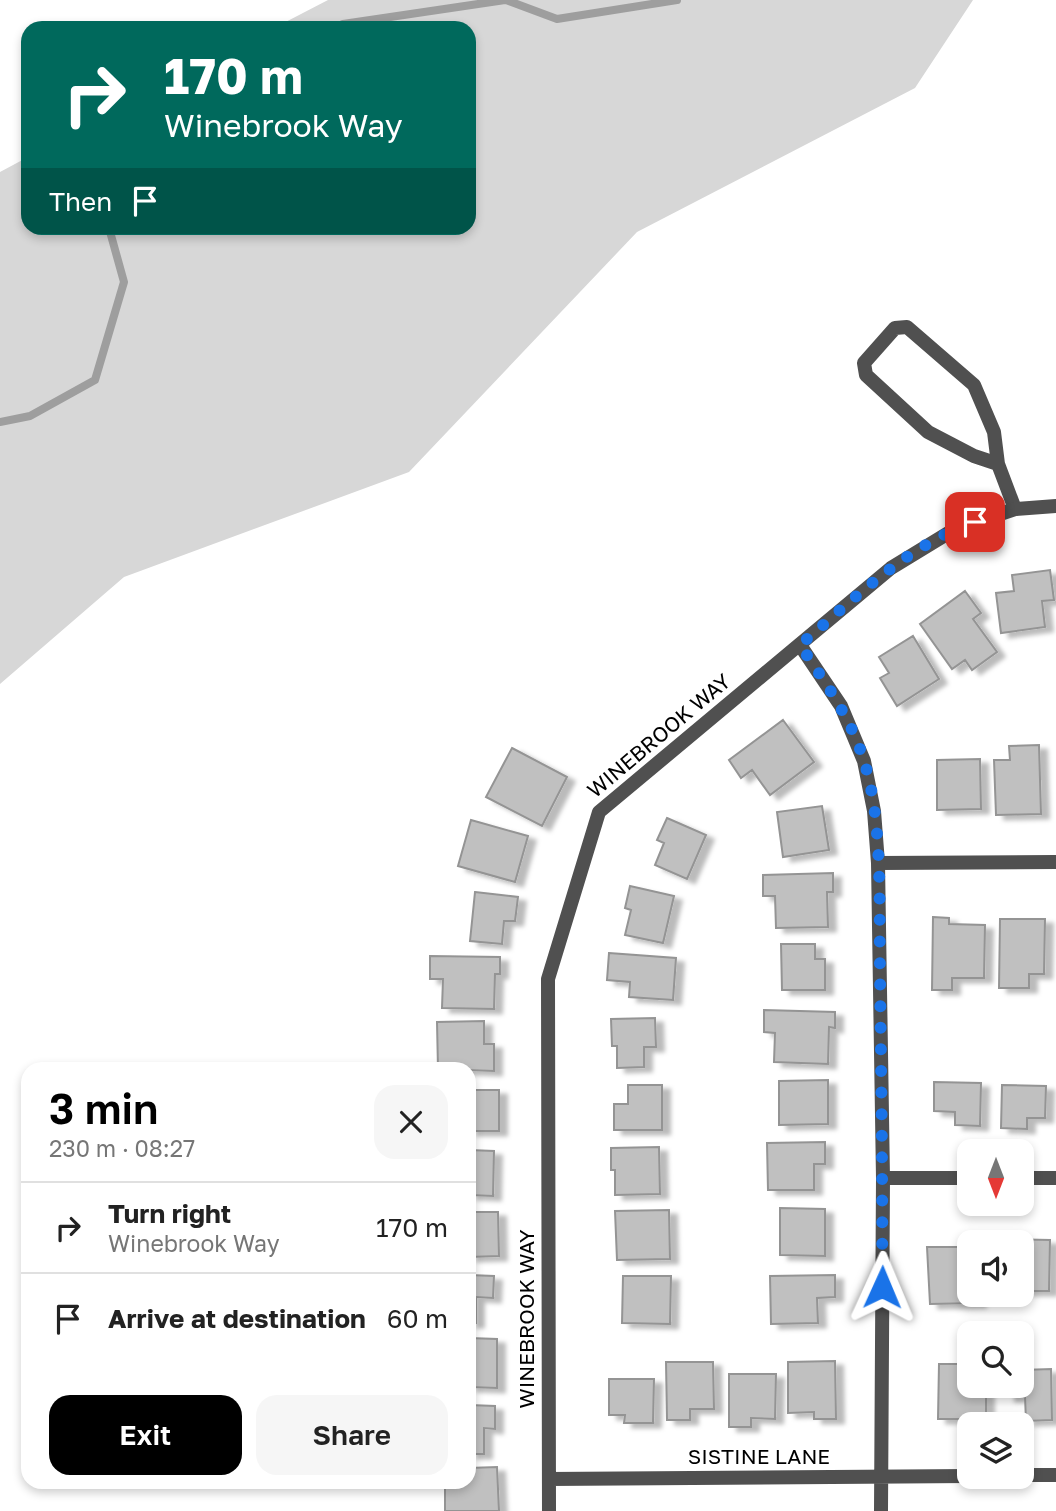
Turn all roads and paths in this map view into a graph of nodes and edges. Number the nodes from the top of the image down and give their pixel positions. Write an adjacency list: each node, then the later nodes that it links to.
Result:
1 (998, 464): 1 (street); 3 (street)
2 (1056, 506): 3 (street, WINEBROOK WAY)
3 (1015, 509): 4 (street, WINEBROOK WAY)
4 (800, 645): 6 (street); 15 (street, WINEBROOK WAY)
5 (1056, 862): 6 (street)
6 (878, 863): 7 (street)
7 (883, 1178): 8 (street); 14 (street)
8 (957, 1178)
9 (1034, 1178): 10 (street)
10 (1056, 1178)
11 (1034, 1475): 12 (street)
12 (1056, 1475)
13 (957, 1476): 14 (street, SISTINE LANE)
14 (881, 1478): 15 (street, SISTINE LANE); 17 (street)
15 (549, 1479): 16 (street, WINEBROOK WAY)
16 (549, 1511)
17 (881, 1511)

